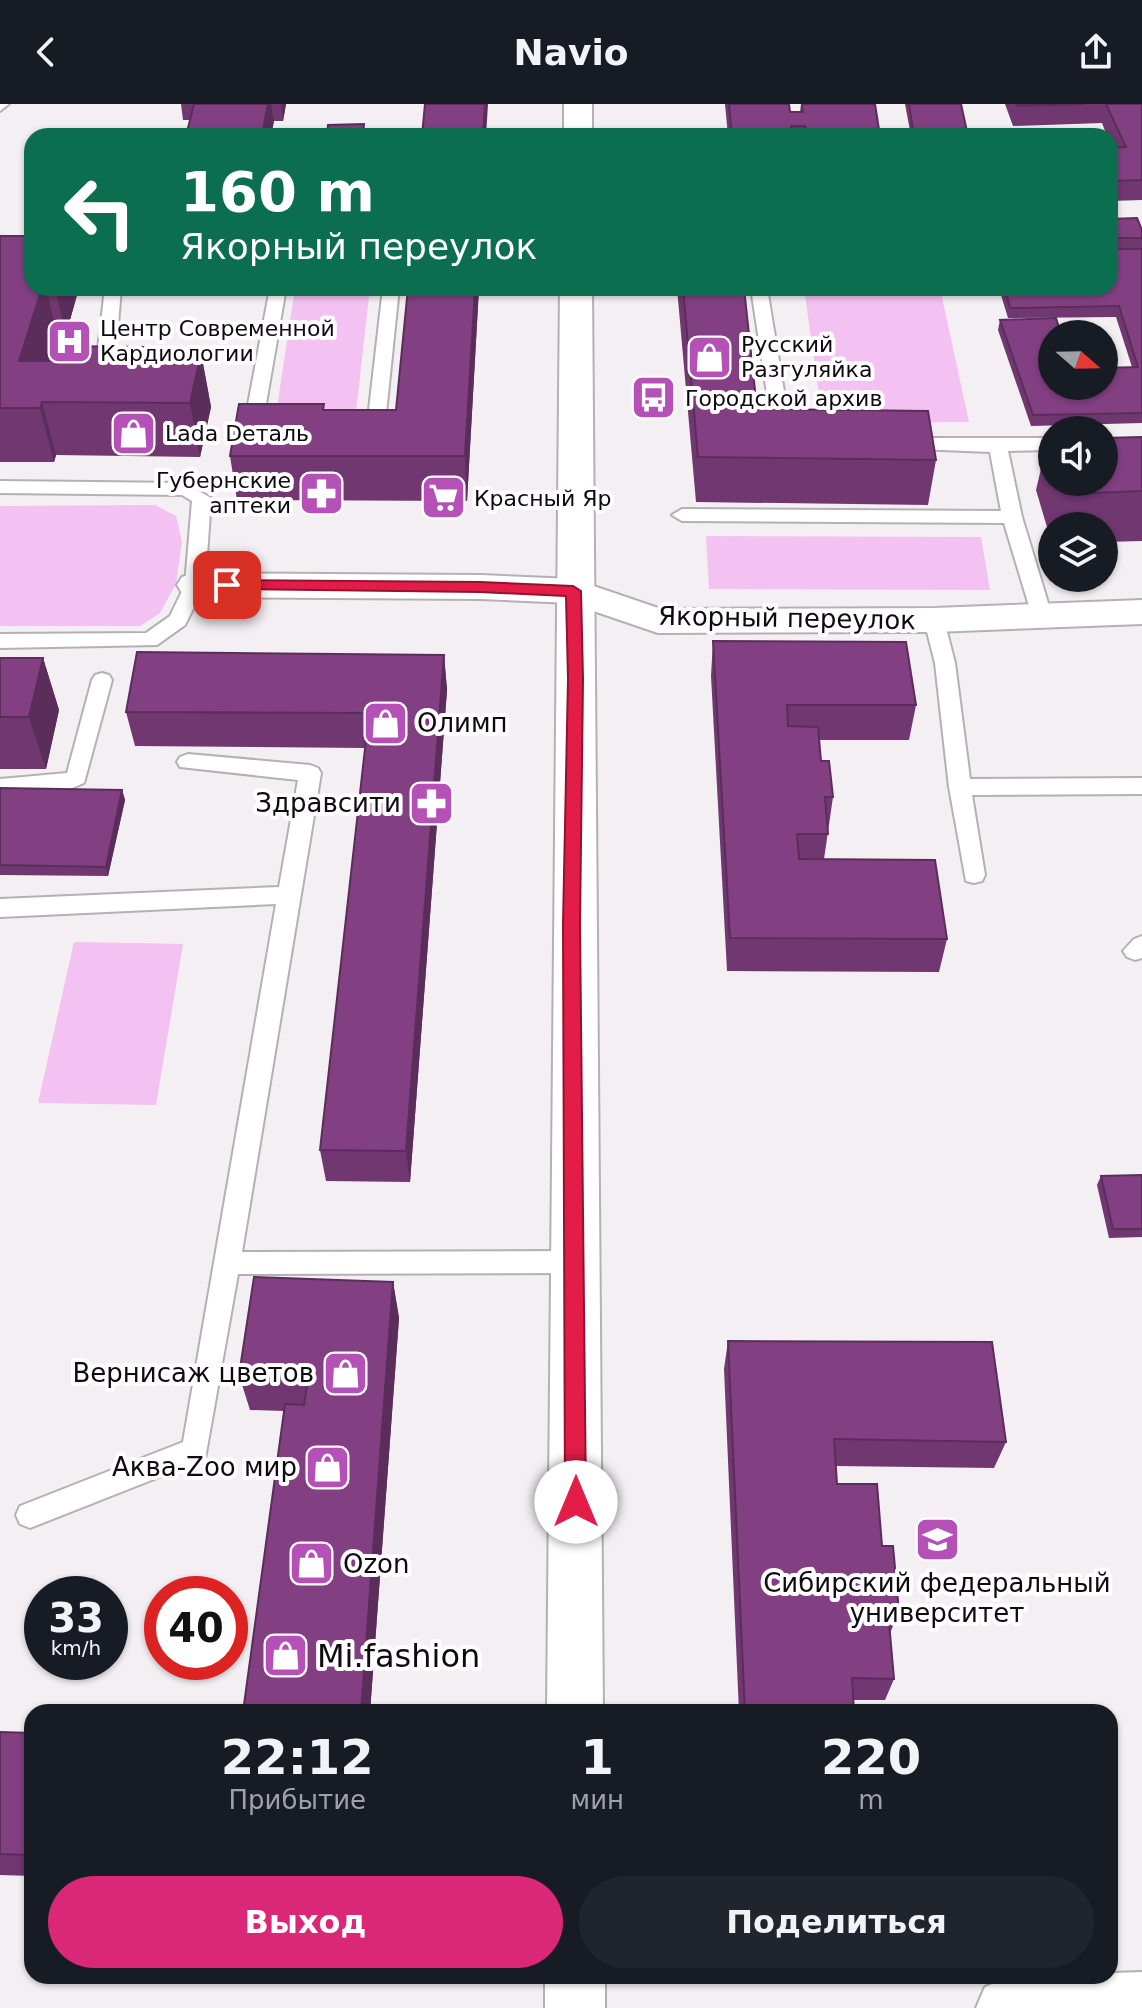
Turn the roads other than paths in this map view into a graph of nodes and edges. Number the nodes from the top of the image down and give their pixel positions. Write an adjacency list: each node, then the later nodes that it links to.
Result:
1 (578, 104): 2 (street)
2 (578, 128)
3 (112, 296): 8 (lane)
4 (277, 296): 9 (lane)
5 (390, 296): 10 (lane)
6 (576, 296): 19 (street)
7 (760, 296): 11 (lane)
8 (107, 349)
9 (283, 431)
10 (345, 433)
11 (799, 444)
12 (889, 444): 14 (lane)
13 (1038, 445): 14 (lane)
14 (998, 446): 17 (lane)
15 (0, 487): 18 (lane)
16 (682, 515): 17 (lane)
17 (1012, 517): 21 (lane)
18 (195, 585): 19 (street, Якорный переулок); 23 (lane)
19 (573, 591): 22 (street, Якорный переулок); 32 (street)
20 (1142, 612): 21 (street, Якорный переулок)
21 (1042, 616): 22 (street, Якорный переулок)
22 (934, 620): 28 (lane)
23 (0, 641)
24 (102, 680): 27 (lane)
25 (188, 762): 30 (lane)
26 (1142, 786): 28 (lane)
27 (0, 787)
28 (960, 787): 29 (lane)
29 (974, 875)
30 (286, 895): 31 (lane); 33 (lane)
31 (0, 908)
32 (576, 1262): 33 (lane); 35 (street)
33 (228, 1263): 34 (lane)
34 (30, 1515)
35 (575, 1704)
36 (575, 1984): 38 (street)
37 (1142, 2002): 39 (street)
38 (575, 2008)
39 (1006, 2008)

